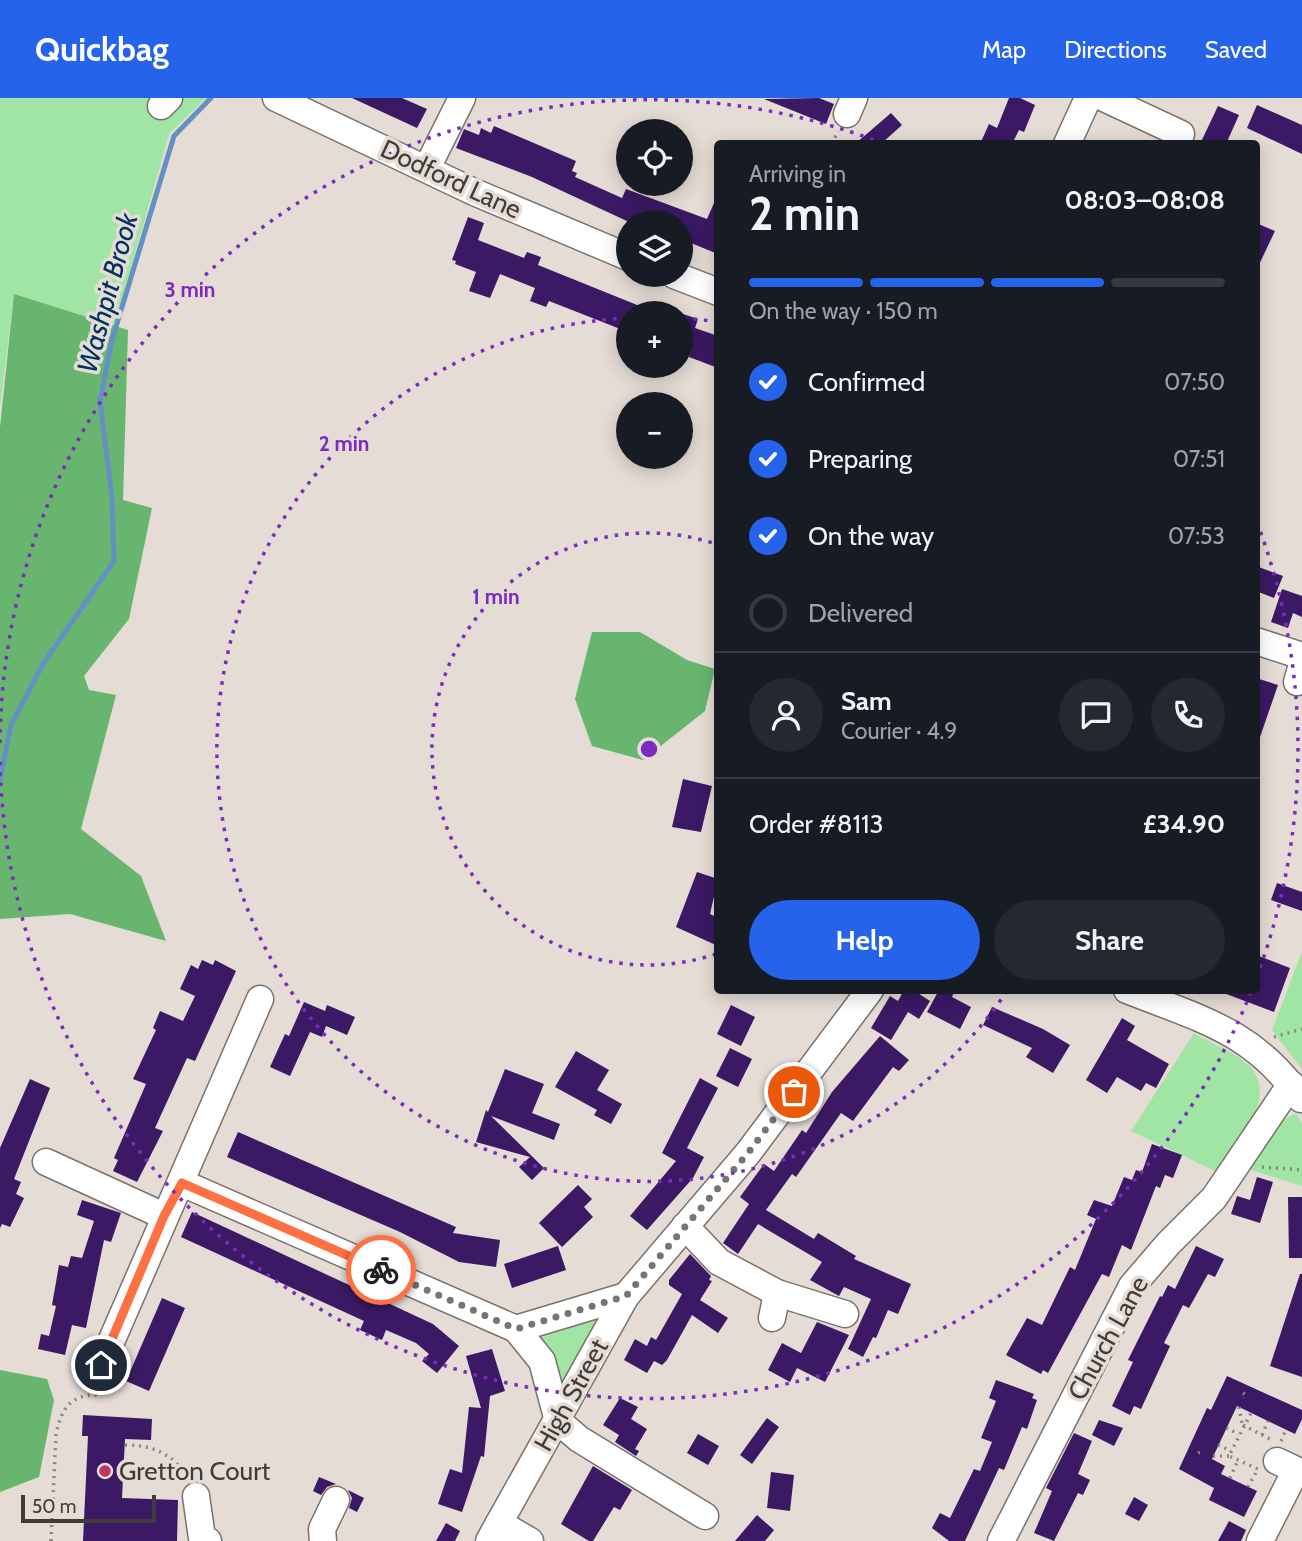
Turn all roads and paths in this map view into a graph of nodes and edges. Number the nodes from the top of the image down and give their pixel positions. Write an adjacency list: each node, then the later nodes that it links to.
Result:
1 (276, 98): 7 (street, Dodford Lane)
2 (462, 98): 7 (street)
3 (1088, 98): 5 (street)
4 (1122, 102): 6 (street)
5 (1069, 140)
6 (1184, 140)
7 (426, 168): 8 (street, Dodford Lane)
8 (616, 252)
9 (693, 282): 10 (street)
10 (714, 290)
11 (1260, 642): 12 (street)
12 (1302, 656)
13 (867, 994): 24 (street, High Street)
14 (1137, 994): 17 (street)
15 (260, 999): 22 (street)
16 (1302, 1029): 17 (path)
17 (1262, 1052): 18 (street)
18 (1296, 1092): 20 (street, Church Lane)
19 (45, 1163): 23 (street)
20 (1237, 1165): 21 (path); 58 (street, Church Lane)
21 (1302, 1170)
22 (182, 1183): 23 (street); 27 (street)
23 (164, 1216): 28 (street)
24 (685, 1226): 25 (street, High Street); 26 (street)
25 (626, 1296): 27 (street); 32 (street, High Street)
26 (845, 1314)
27 (516, 1329): 32 (street)
28 (101, 1365)
29 (99, 1395): 54 (path)
30 (1238, 1410): 34 (path)
31 (1251, 1413): 34 (path)
32 (558, 1421): 52 (street); 53 (street, High Street)
33 (1268, 1421): 38 (path)
34 (1243, 1425): 37 (path); 38 (path)
35 (1226, 1428): 37 (path)
36 (1286, 1430): 38 (path)
37 (1239, 1434): 41 (path)
38 (1262, 1435)
39 (125, 1445): 47 (path)
40 (1218, 1445): 41 (path)
41 (1230, 1453): 43 (path); 44 (path)
42 (1213, 1456): 43 (path)
43 (1219, 1456): 45 (path)
44 (1238, 1460): 48 (path); 49 (path)
45 (1216, 1461)
46 (1277, 1461): 59 (street)
47 (180, 1468)
48 (1230, 1478)
49 (1248, 1487)
50 (196, 1496): 55 (street)
51 (336, 1500): 56 (street)
52 (705, 1516)
53 (494, 1532): 57 (street)
54 (51, 1541)
55 (208, 1541)
56 (323, 1541)
57 (530, 1541)
58 (1001, 1541)
59 (1261, 1541)

